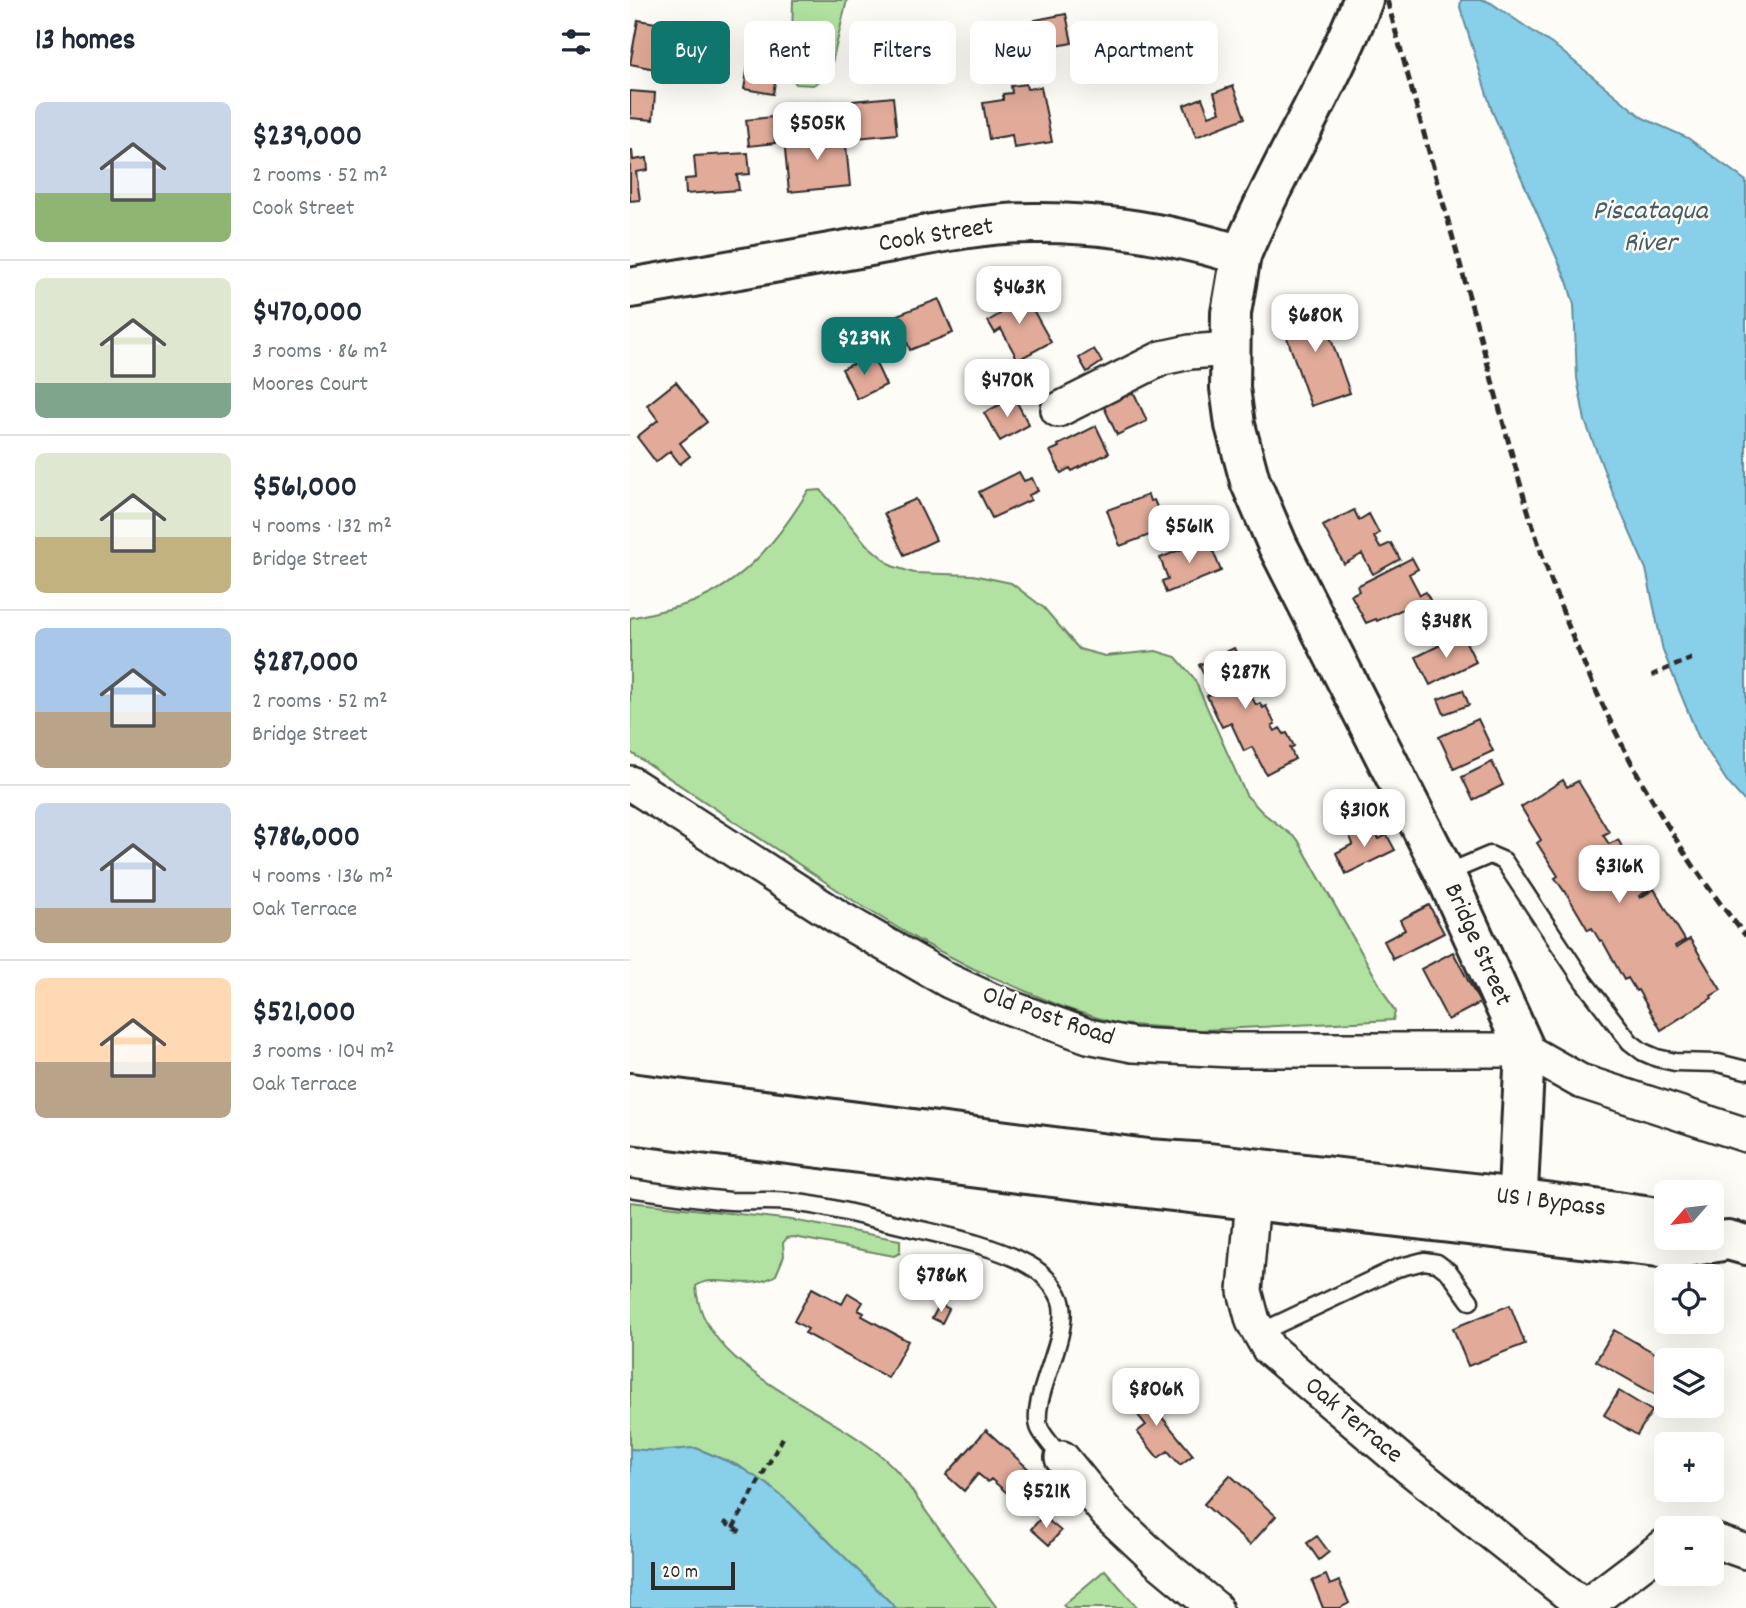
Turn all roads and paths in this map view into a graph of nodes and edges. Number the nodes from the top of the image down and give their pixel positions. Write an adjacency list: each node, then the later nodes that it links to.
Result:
1 (1358, 13): 2 (main road, Bridge Street)
2 (1241, 255): 3 (main road, Cook Street); 4 (main road, Bridge Street)
3 (630, 288)
4 (1229, 349): 5 (street); 9 (main road, Bridge Street)
5 (1058, 410)
6 (1693, 658): 7 (path)
7 (1652, 675)
8 (630, 783): 10 (street, Old Post Road)
9 (1446, 874): 10 (main road, Bridge Street); 11 (lane)
10 (1525, 1050): 14 (street); 17 (main road, Bridge Street)
11 (1746, 1070)
12 (630, 1093): 15 (main road)
13 (630, 1124): 15 (main road)
14 (1746, 1135)
15 (1254, 1184): 17 (main road); 17 (main road, US 1 Bypass); 21 (street, Oak Terrace)
16 (630, 1188): 23 (lane)
17 (1516, 1214): 18 (main road, US 1 Bypass); 19 (main road)
18 (1654, 1219)
19 (1729, 1239)
20 (1470, 1301): 21 (lane)
21 (1259, 1333): 31 (street, Oak Terrace)
22 (785, 1434): 25 (path)
23 (1062, 1458): 30 (street)
24 (724, 1522): 25 (path)
25 (733, 1528): 26 (path)
26 (743, 1534)
27 (1724, 1544): 28 (street)
28 (1746, 1552)
29 (1654, 1554): 31 (street, Oak Terrace)
30 (1215, 1608)
31 (1584, 1608)

